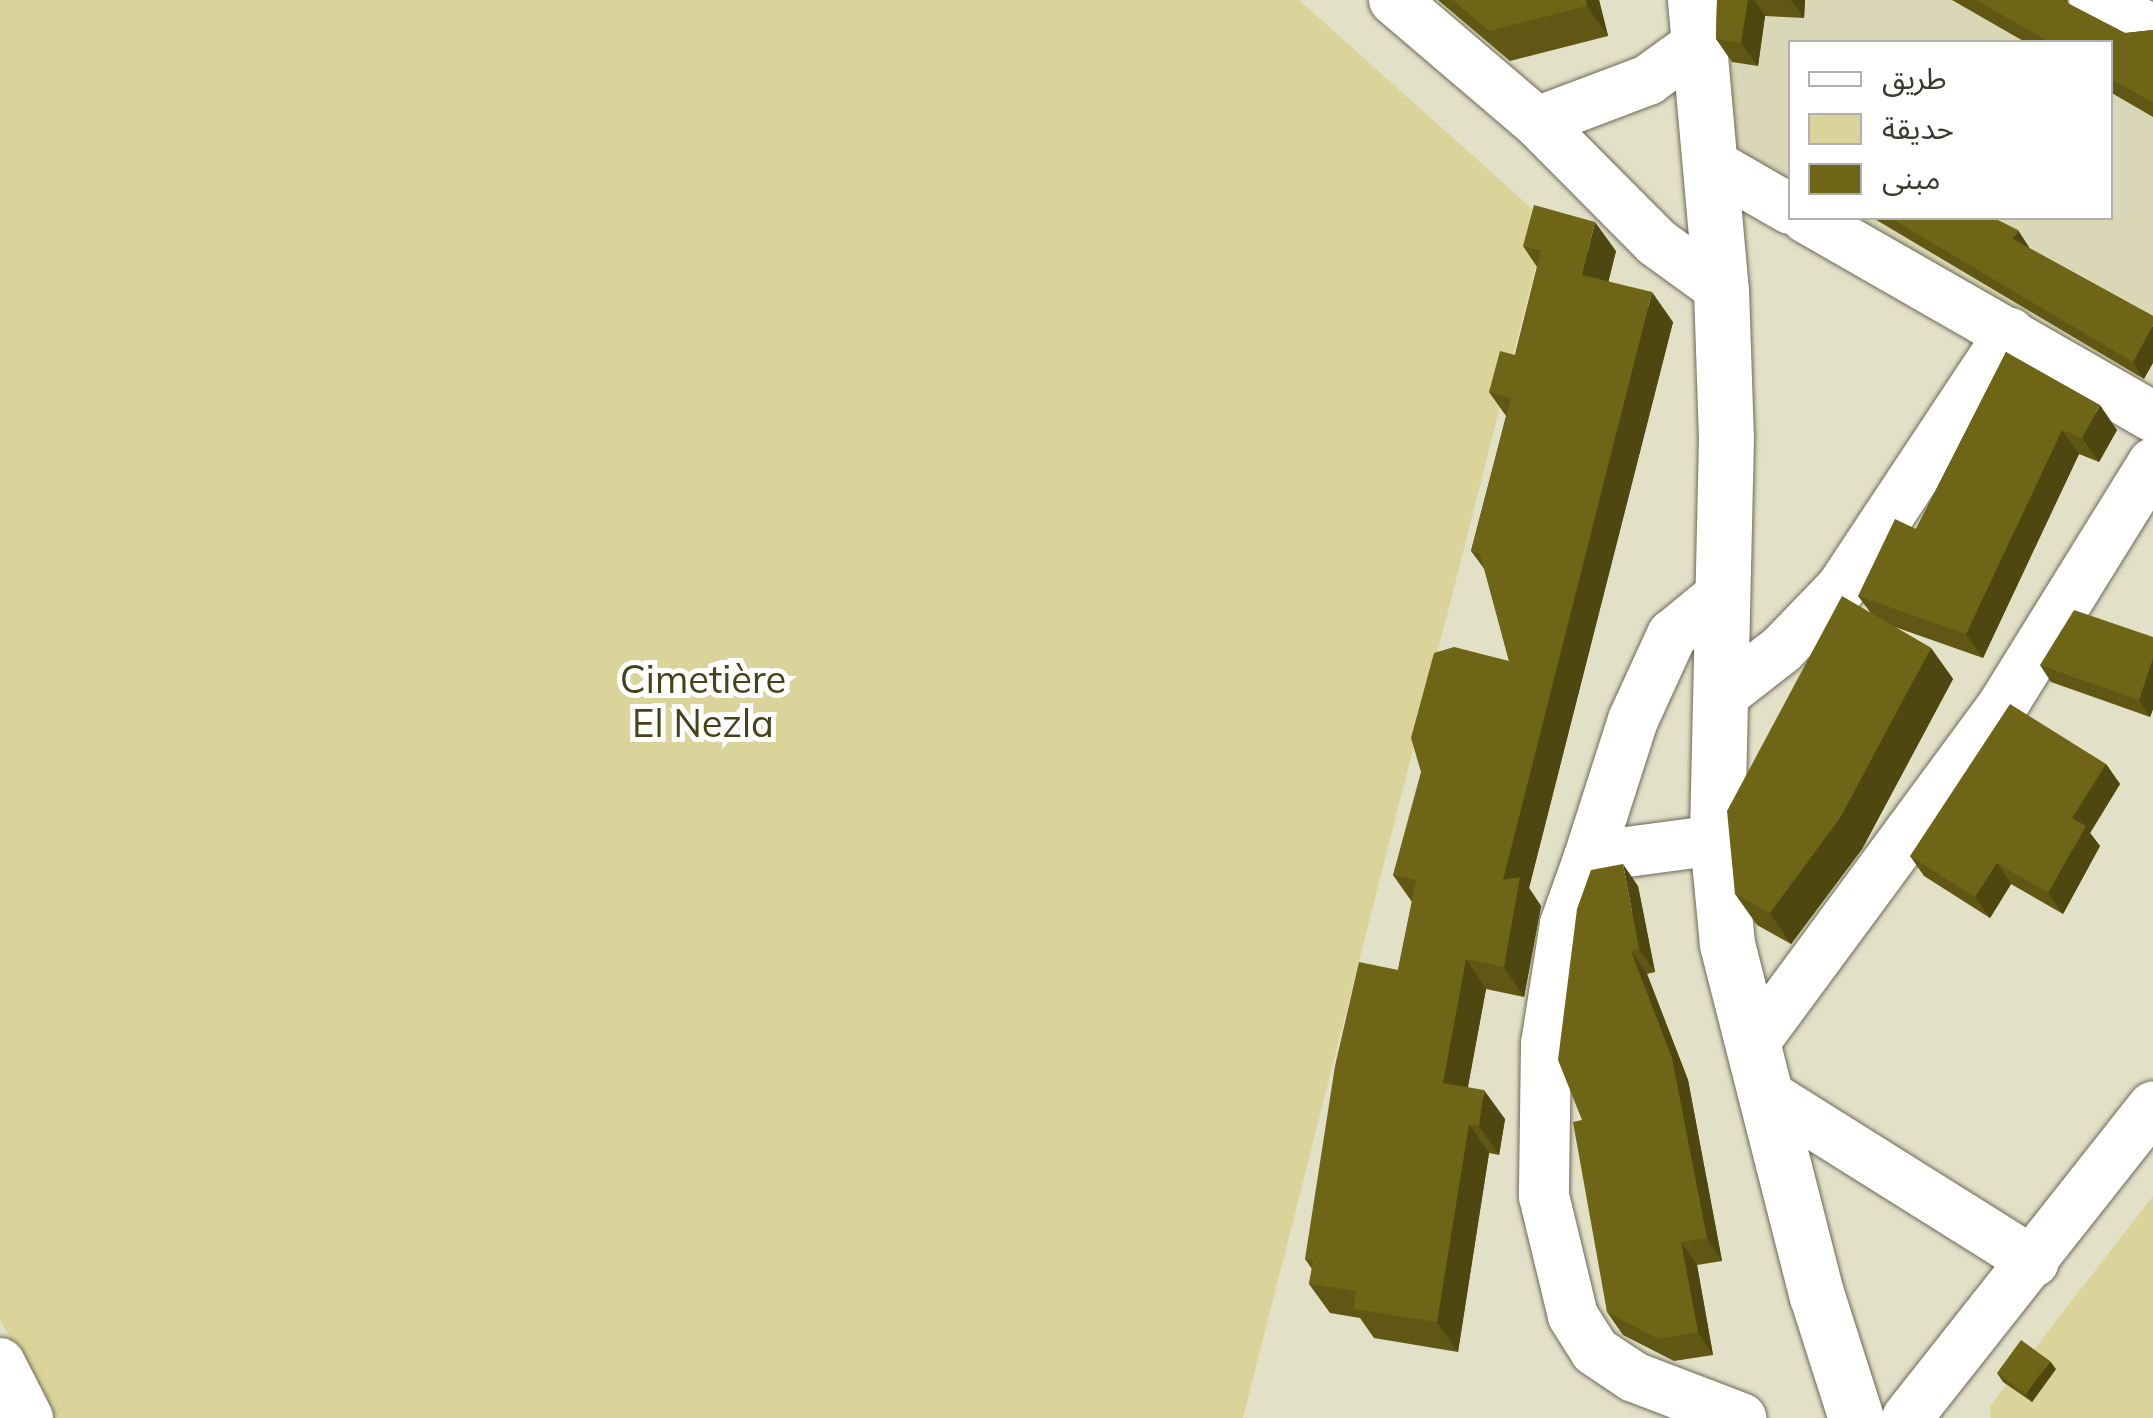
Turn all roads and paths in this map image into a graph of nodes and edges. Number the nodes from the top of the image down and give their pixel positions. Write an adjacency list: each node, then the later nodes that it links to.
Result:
1 (1394, 0): 5 (street)
2 (2094, 0): 4 (street)
3 (1695, 23): 5 (street); 6 (main road)
4 (2153, 30)
5 (1537, 122): 9 (street)
6 (1710, 163): 7 (street); 9 (main road)
7 (1788, 208)
8 (1810, 220): 10 (street)
9 (1722, 289): 14 (main road)
10 (2010, 333): 11 (street); 15 (street)
11 (2153, 417)
12 (2153, 462): 13 (street)
13 (2137, 527): 18 (street)
14 (1723, 593): 15 (main road); 17 (street)
15 (1723, 695): 16 (main road)
16 (1717, 840): 17 (street); 18 (main road)
17 (1590, 857): 23 (street)
18 (1760, 1068): 20 (street); 24 (main road)
19 (2153, 1106): 20 (street)
20 (2034, 1262): 25 (street)
21 (0, 1363): 22 (street)
22 (28, 1418)
23 (1741, 1418)
24 (1856, 1418)
25 (1907, 1418)

